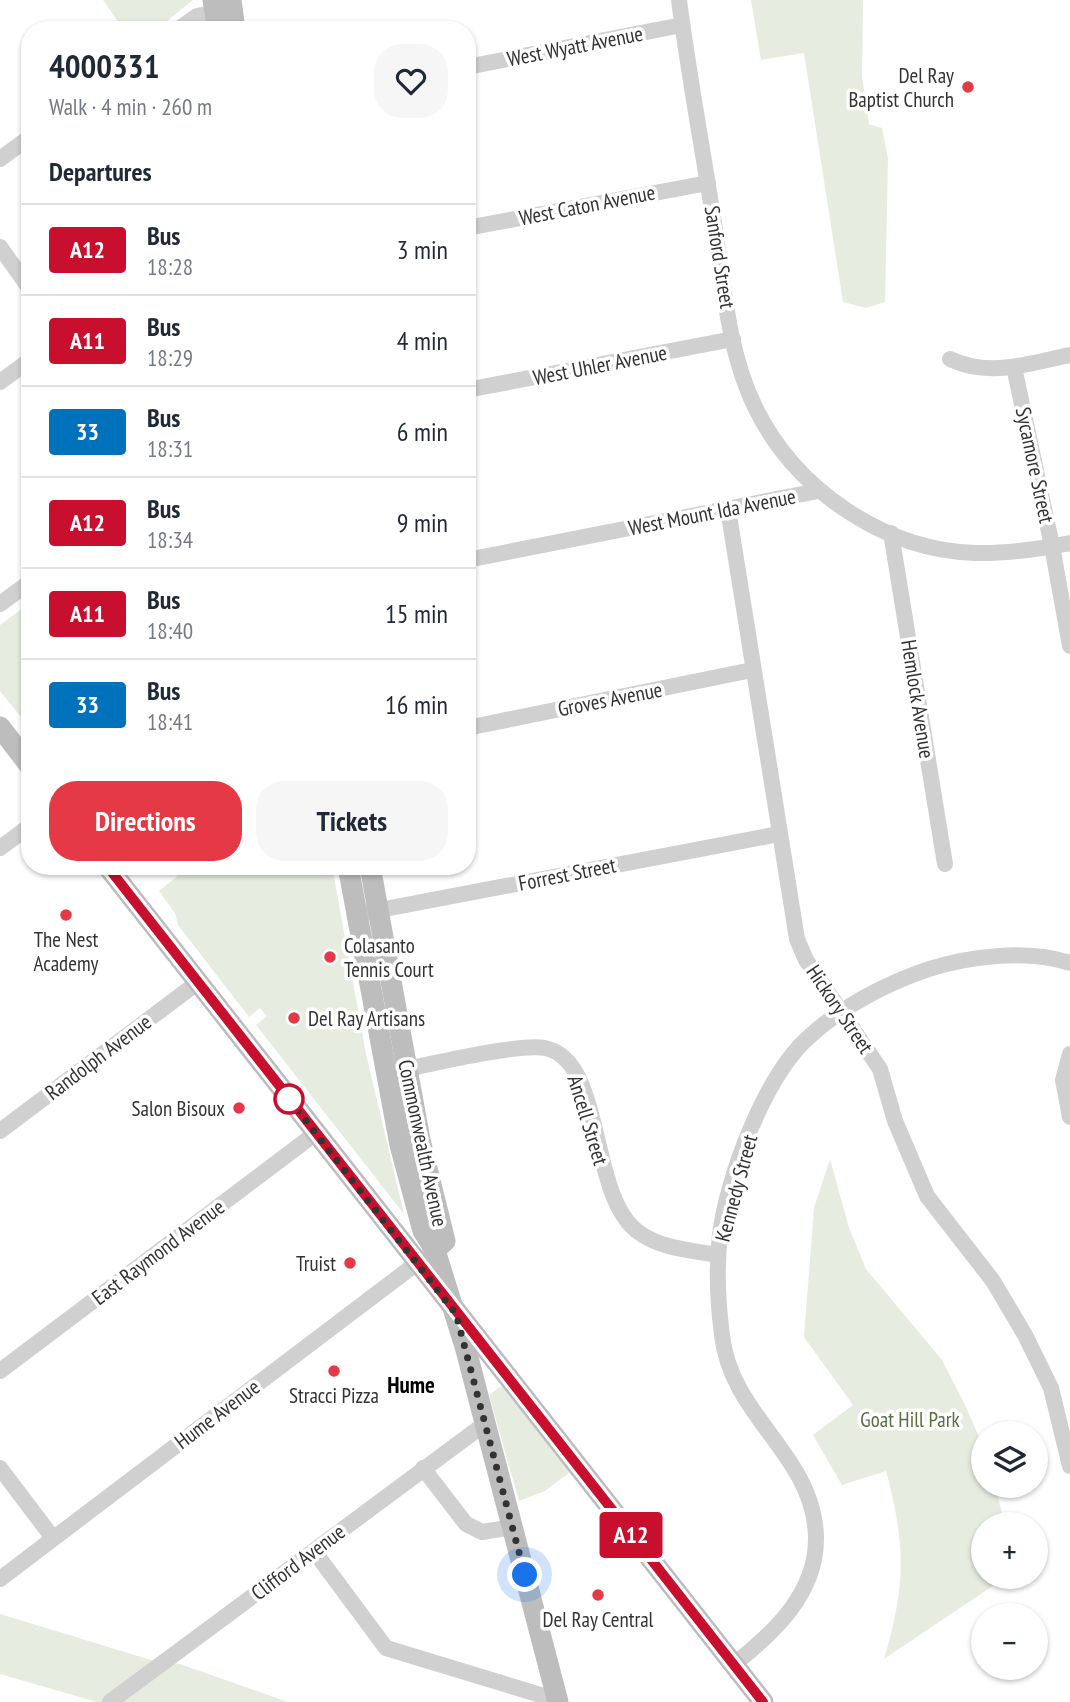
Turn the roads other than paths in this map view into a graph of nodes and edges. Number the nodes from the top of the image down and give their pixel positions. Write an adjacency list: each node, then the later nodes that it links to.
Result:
1 (679, 0): 4 (street, Sanford Street)
2 (224, 13): 3 (street)
3 (190, 21)
4 (682, 25): 5 (street, West Wyatt Avenue); 8 (street, Sanford Street)
5 (476, 65)
6 (21, 144): 7 (street)
7 (0, 159)
8 (708, 183): 9 (street, West Caton Avenue); 12 (street, Sanford Street)
9 (476, 226)
10 (0, 247): 11 (street)
11 (21, 276)
12 (733, 339): 18 (street, West Uhler Avenue); 19 (street, Sanford Street)
13 (1070, 355): 16 (street)
14 (950, 359): 16 (street)
15 (21, 367): 17 (street)
16 (1014, 367): 23 (street, Sycamore Street)
17 (0, 382)
18 (476, 388)
19 (818, 491): 20 (street, West Mount Ida Avenue); 21 (street, West Mount Ida Avenue)
20 (728, 509): 24 (street, West Mount Ida Avenue); 28 (street, Hickory Street)
21 (891, 533): 23 (street, West Mount Ida Avenue); 35 (street, Hemlock Avenue)
22 (1070, 542): 23 (street, West Mount Ida Avenue)
23 (1052, 546): 27 (street, Sycamore Street)
24 (476, 558)
25 (21, 589): 26 (street)
26 (0, 604)
27 (1070, 646)
28 (752, 670): 29 (street, Groves Avenue); 33 (street, Hickory Street)
29 (476, 726)
30 (0, 727): 31 (street)
31 (21, 754)
32 (21, 833): 34 (street)
33 (779, 834): 39 (street, Forrest Street); 42 (street, Hickory Street)
34 (0, 848)
35 (945, 864)
36 (114, 875): 41 (street)
37 (352, 875): 39 (street, Commonwealth Avenue)
38 (369, 875): 39 (street, Commonwealth Avenue)
39 (367, 912): 44 (street, Commonwealth Avenue); 45 (street, Commonwealth Avenue)
40 (1070, 963): 42 (street, Kennedy Street)
41 (197, 983): 47 (street, Randolph Avenue); 48 (street)
42 (842, 1014): 51 (street, Kennedy Street); 56 (street, Hickory Street)
43 (1070, 1054): 46 (street)
44 (407, 1069): 45 (street, Ancell Street); 49 (street, Commonwealth Avenue); 51 (street, Ancell Street)
45 (384, 1073): 49 (street, Commonwealth Avenue)
46 (1070, 1117)
47 (0, 1131)
48 (316, 1133): 52 (street); 54 (street, East Raymond Avenue)
49 (410, 1142): 50 (street, Commonwealth Avenue)
50 (435, 1250): 52 (street, Hume Avenue); 53 (street, Commonwealth Avenue)
51 (718, 1255): 63 (street, Kennedy Street)
52 (416, 1263): 53 (street); 60 (street, Hume Avenue)
53 (456, 1314): 55 (street, Commonwealth Avenue); 63 (street)
54 (0, 1371)
55 (486, 1423): 58 (street, Clifford Avenue); 59 (street, Commonwealth Avenue)
56 (1070, 1466)
57 (0, 1468): 60 (street)
58 (423, 1468): 59 (street); 61 (street, Clifford Avenue)
59 (513, 1527): 64 (street, Commonwealth Avenue)
60 (53, 1538): 62 (street, Hume Avenue)
61 (314, 1551): 64 (street); 65 (street, Clifford Avenue)
62 (0, 1578)
63 (733, 1665): 66 (street)
64 (557, 1701)
65 (110, 1702)
66 (763, 1702)

